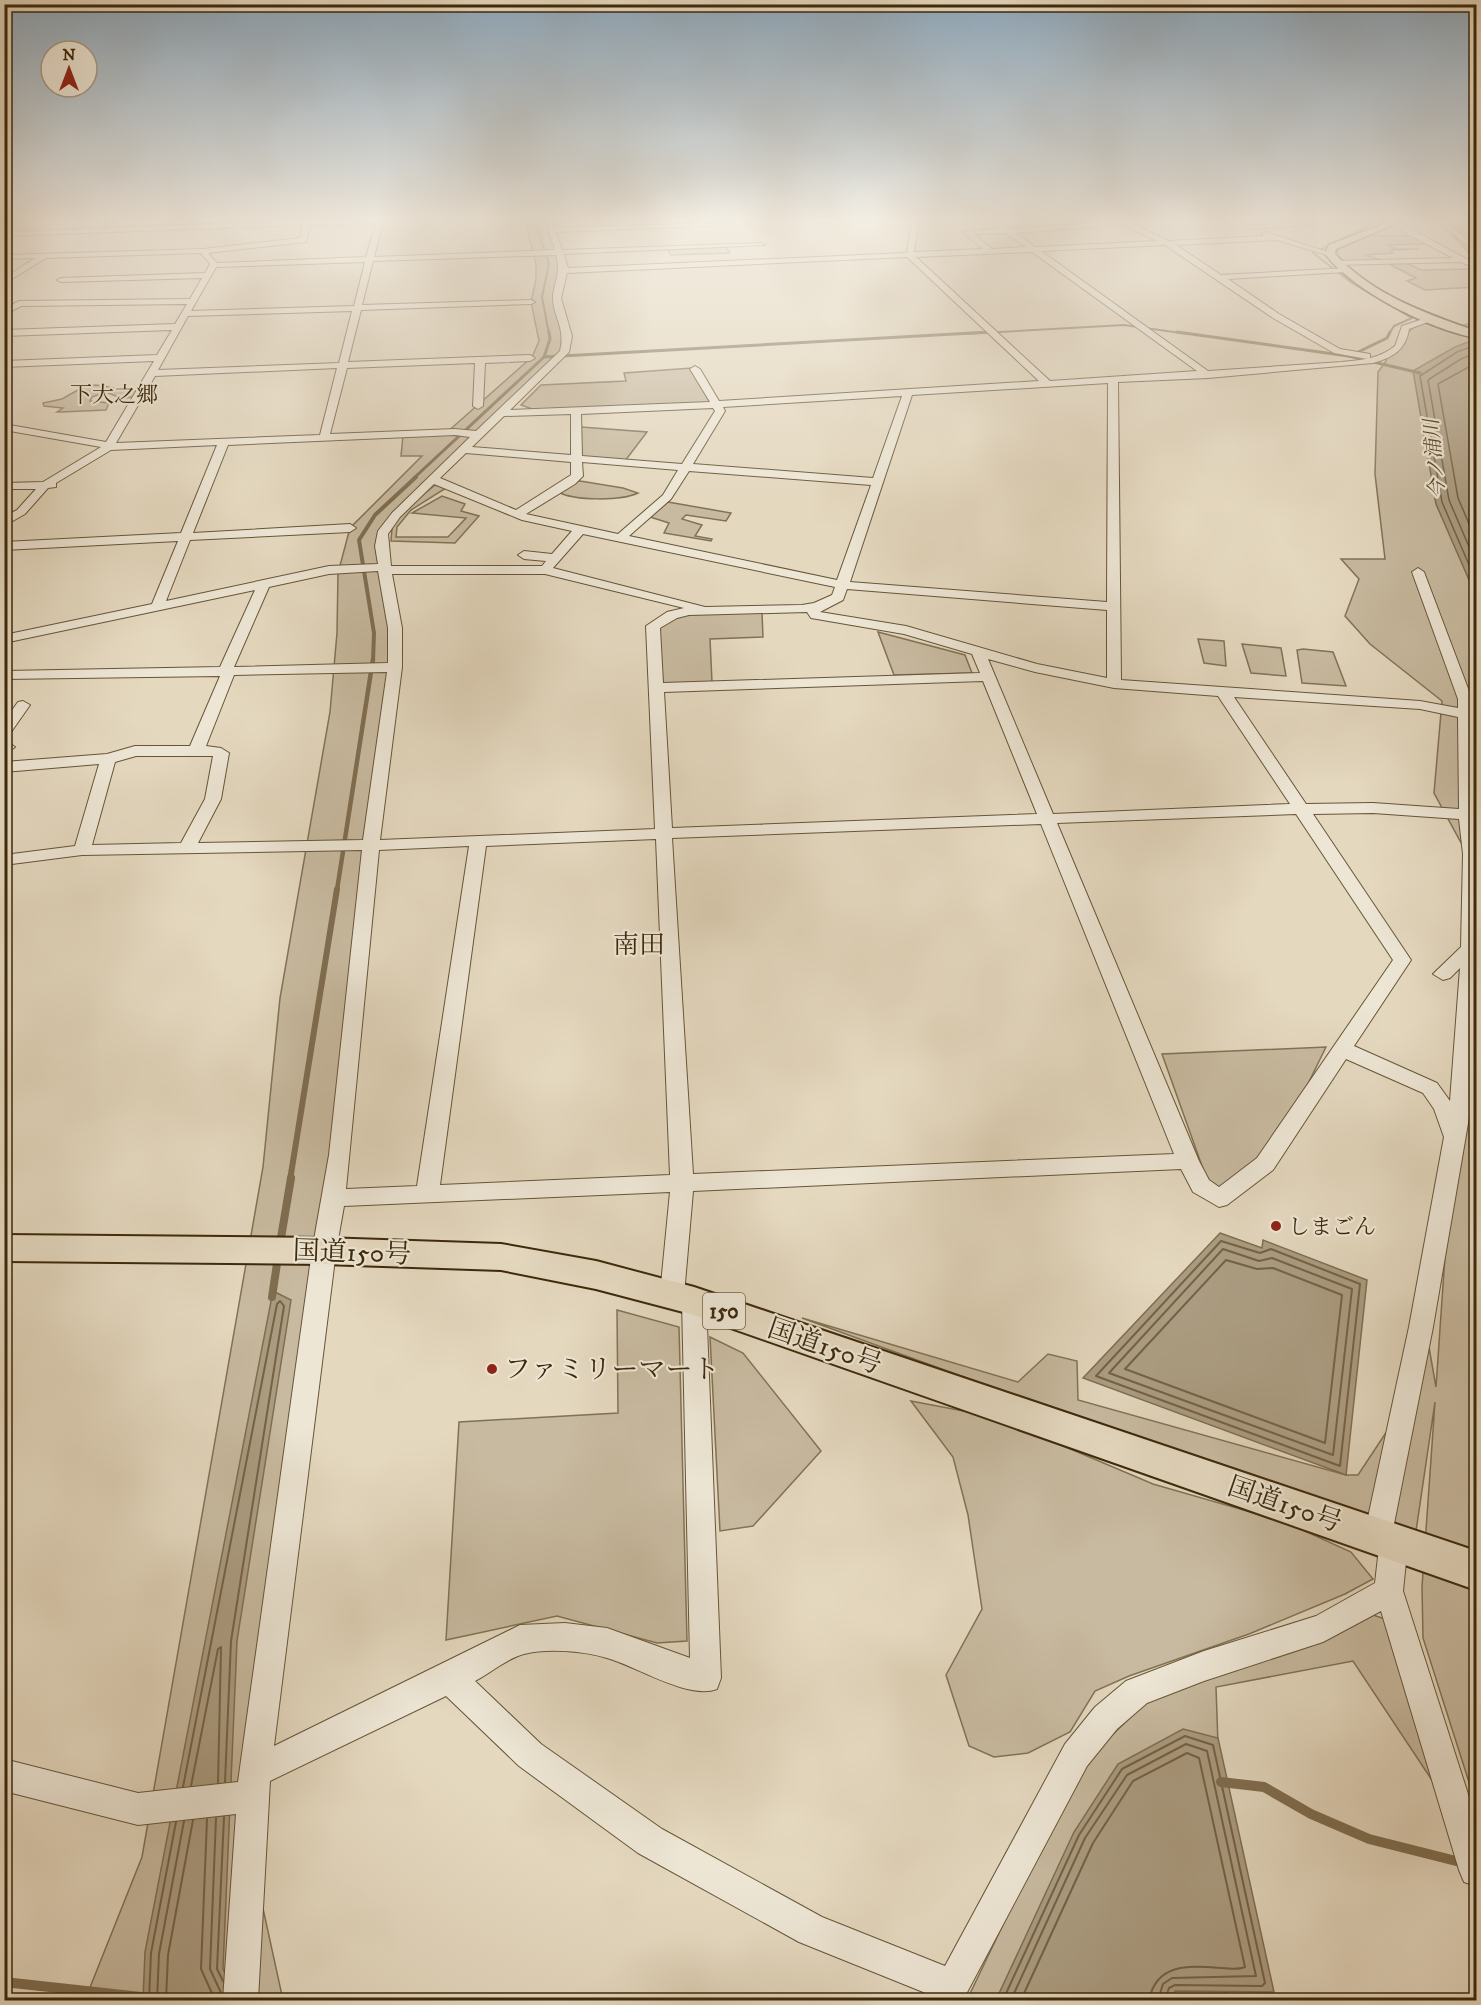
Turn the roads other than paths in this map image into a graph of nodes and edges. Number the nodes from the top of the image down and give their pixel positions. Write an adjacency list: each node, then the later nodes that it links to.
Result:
1 (226, 313): 8 (street)
2 (356, 313): 18 (street)
3 (561, 313): 27 (street)
4 (971, 313): 23 (street)
5 (1122, 313): 21 (street)
6 (1271, 313): 15 (street)
7 (1419, 313): 9 (main road)
8 (185, 314): 10 (street)
9 (1432, 319): 12 (main road); 15 (street)
10 (178, 327): 11 (street); 13 (street)
11 (4, 333)
12 (1476, 334)
13 (160, 358): 17 (street); 20 (street)
14 (530, 358): 16 (street)
15 (1381, 358): 21 (street)
16 (480, 360): 18 (street); 26 (street)
17 (4, 364)
18 (342, 366): 20 (street); 31 (street)
19 (695, 369): 25 (street)
20 (152, 373): 33 (street)
21 (1208, 375): 22 (street)
22 (1113, 381): 23 (street); 62 (street)
23 (1049, 385): 24 (street)
24 (908, 393): 25 (street); 38 (street)
25 (717, 405): 28 (street); 36 (street)
26 (478, 406)
27 (503, 413): 28 (street); 30 (street)
28 (576, 413): 35 (street)
29 (4, 427): 33 (street)
30 (478, 434): 31 (street); 34 (street)
31 (324, 438): 32 (street)
32 (224, 442): 33 (street); 46 (street)
33 (110, 446): 39 (street)
34 (465, 450): 35 (street); 37 (street)
35 (576, 459): 36 (street); 42 (street)
36 (686, 467): 38 (street); 47 (street)
37 (434, 480): 42 (street); 56 (street)
38 (877, 482): 60 (street)
39 (45, 484): 40 (street); 41 (street); 43 (street)
40 (4, 486)
41 (70, 486)
42 (517, 514): 45 (street)
43 (4, 523)
44 (350, 528): 46 (street)
45 (580, 529): 47 (street); 53 (street)
46 (184, 537): 49 (street); 61 (street)
47 (620, 538): 51 (street)
48 (691, 539): 51 (street)
49 (4, 546)
50 (730, 547): 54 (street)
51 (677, 550): 54 (street)
52 (524, 555): 53 (street)
53 (556, 558): 55 (street); 57 (street)
54 (719, 559): 60 (street)
55 (573, 560)
56 (384, 569): 57 (street); 59 (street); 67 (street)
57 (545, 570): 64 (street)
58 (1418, 572): 75 (street)
59 (264, 584): 61 (street); 68 (street)
60 (842, 585): 62 (street); 63 (street)
61 (157, 607): 65 (street)
62 (1114, 607): 71 (street)
63 (811, 608): 64 (street); 66 (street)
64 (708, 610): 72 (street)
65 (4, 639)
66 (978, 651): 70 (street); 71 (street)
67 (390, 668): 68 (street); 87 (street)
68 (226, 673): 69 (street); 79 (street)
69 (4, 675)
70 (988, 677): 72 (street); 84 (street)
71 (1114, 684): 73 (street)
72 (656, 688): 85 (street)
73 (1224, 693): 75 (street); 82 (street)
74 (23, 705): 76 (street)
75 (1466, 714): 83 (street)
76 (4, 732)
77 (4, 744): 78 (street)
78 (4, 750)
79 (196, 751): 80 (street); 88 (street)
80 (108, 759): 81 (street); 89 (street)
81 (4, 767)
82 (1301, 809): 83 (street); 84 (street); 93 (street)
83 (1472, 815): 91 (street)
84 (1046, 819): 85 (street); 95 (street)
85 (664, 834): 86 (street); 96 (street)
86 (477, 840): 87 (street); 97 (street)
87 (373, 845): 88 (street); 98 (street)
88 (187, 848): 89 (street)
89 (82, 850): 90 (street)
90 (4, 860)
91 (1470, 949): 92 (street); 94 (street)
92 (1443, 974)
93 (1343, 1049): 94 (street); 95 (street)
94 (1454, 1137): 102 (street)
95 (1188, 1161): 96 (street)
96 (682, 1185): 97 (street); 101 (street)
97 (427, 1196): 98 (street)
98 (336, 1198): 100 (street)
99 (4, 1248): 100 (highway, 国道150号 / 150)
100 (324, 1251): 101 (highway, 国道150号 / 150); 107 (street)
101 (683, 1298): 102 (highway, 国道150号 / 150); 105 (street)
102 (1394, 1542): 103 (highway, 国道150号 / 150); 104 (street)
103 (1476, 1572)
104 (1389, 1591): 105 (street); 108 (street)
105 (450, 1678): 107 (street)
106 (4, 1775): 107 (street)
107 (247, 1789): 109 (street)
108 (1476, 1870)
109 (241, 2001)

